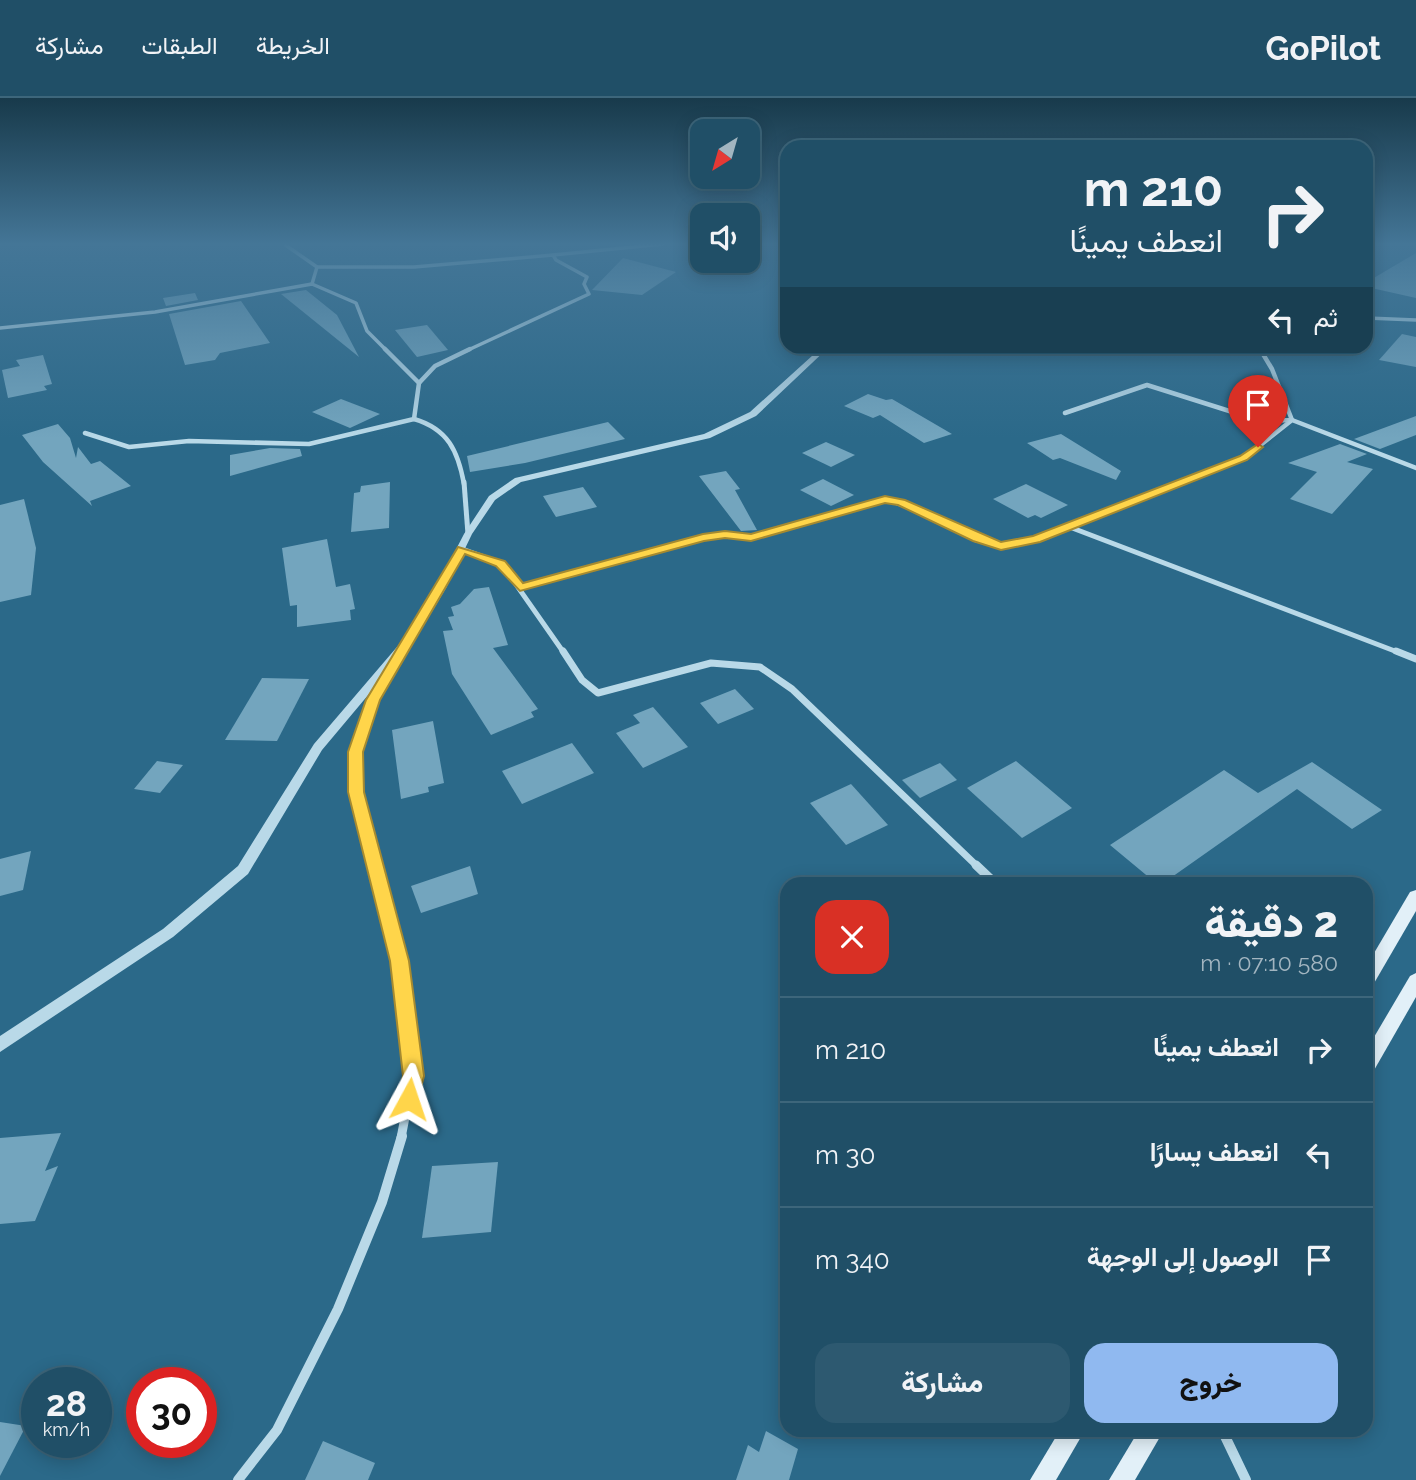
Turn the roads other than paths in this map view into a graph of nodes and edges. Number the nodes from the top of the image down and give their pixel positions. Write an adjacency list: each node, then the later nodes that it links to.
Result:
1 (175, 308): 6 (street)
2 (358, 308): 9 (street)
3 (558, 308): 9 (street)
4 (1373, 318): 5 (street)
5 (1416, 320)
6 (0, 328)
7 (818, 354): 16 (street)
8 (1263, 354): 12 (street)
9 (419, 383): 11 (street)
10 (1065, 413): 12 (street)
11 (414, 419): 13 (street); 16 (street)
12 (1292, 420): 14 (street); 15 (street)
13 (85, 433)
14 (1416, 468)
15 (1066, 525): 18 (street); 20 (street)
16 (468, 534): 17 (street)
17 (462, 549): 18 (street); 19 (street)
18 (520, 587): 21 (street)
19 (412, 636): 25 (street); 30 (street)
20 (1416, 659)
21 (989, 877)
22 (1416, 897): 23 (main road)
23 (1373, 969)
24 (1416, 981): 26 (main road)
25 (0, 1045)
26 (1373, 1056)
27 (1069, 1437): 31 (main road)
28 (1148, 1437): 32 (main road)
29 (1225, 1437): 33 (street)
30 (238, 1480)
31 (1042, 1480)
32 (1122, 1480)
33 (1246, 1480)

